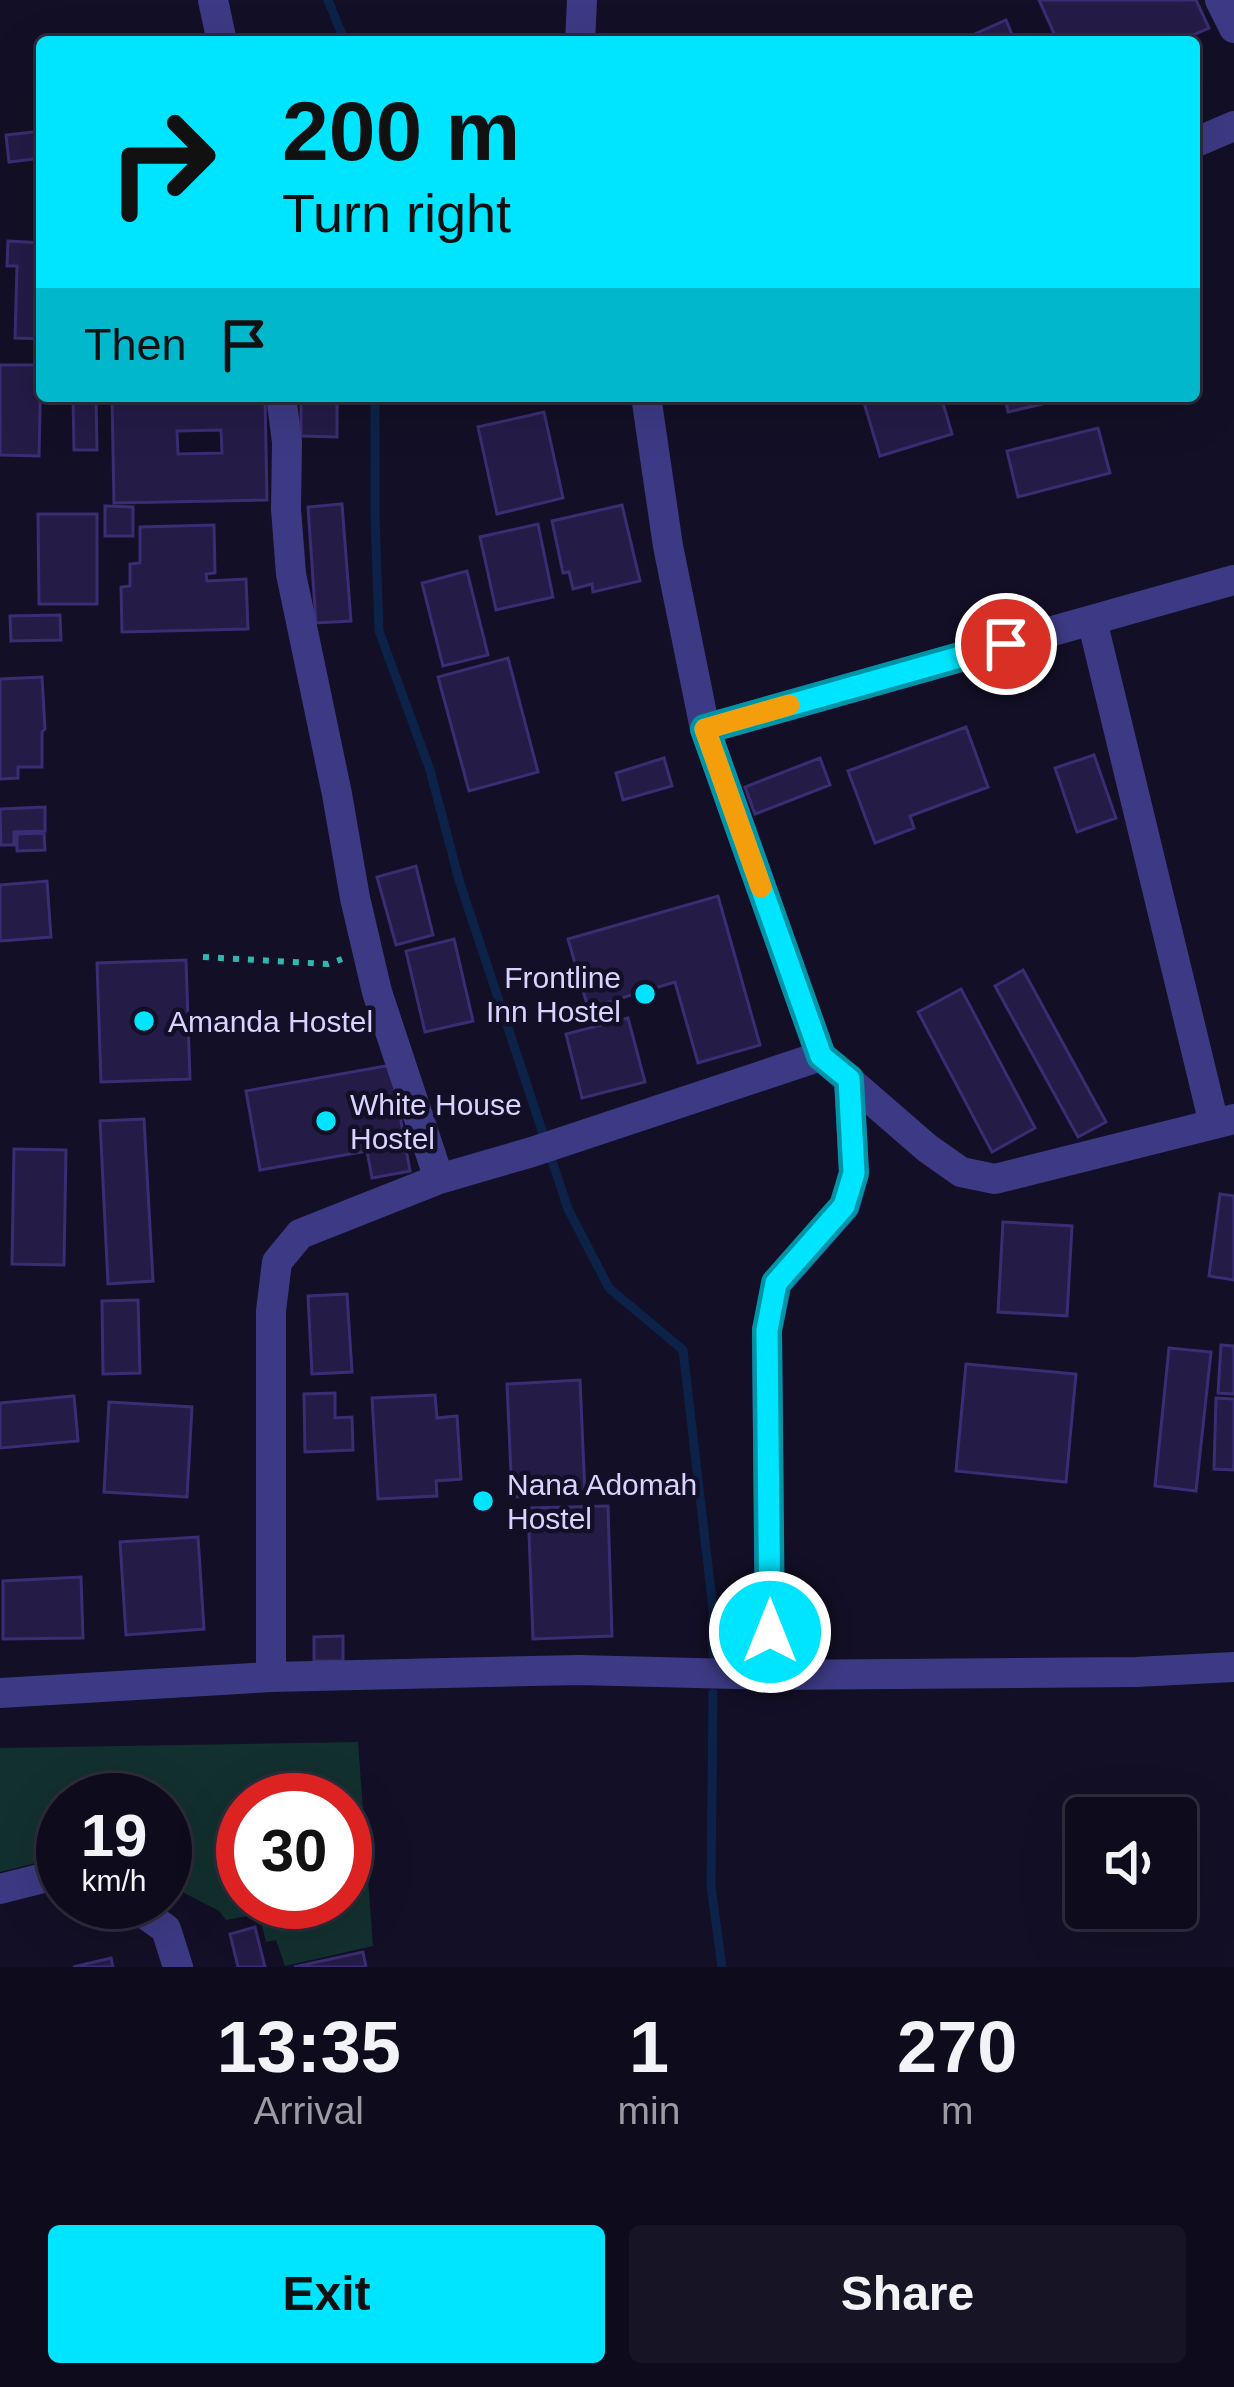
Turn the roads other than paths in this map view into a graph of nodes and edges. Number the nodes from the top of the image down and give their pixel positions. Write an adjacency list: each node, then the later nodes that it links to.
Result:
1 (213, 0): 5 (street)
2 (582, 0): 6 (street)
3 (1220, 0): 4 (street)
4 (1234, 28)
5 (222, 36)
6 (580, 36)
7 (1234, 127): 8 (street)
8 (1200, 141)
9 (282, 402): 17 (street)
10 (647, 402): 13 (street)
11 (1234, 580): 12 (street)
12 (1092, 620): 13 (street); 16 (street)
13 (705, 729): 14 (street)
14 (821, 1056): 15 (street); 17 (street)
15 (849, 1079): 16 (street); 19 (street)
16 (1224, 1122)
17 (440, 1179): 20 (street)
18 (1234, 1666): 19 (street)
19 (770, 1675): 20 (street)
20 (271, 1677): 21 (street)
21 (0, 1694)
22 (36, 1880): 23 (street)
23 (0, 1889)
24 (166, 1929): 25 (street)
25 (178, 1967)

